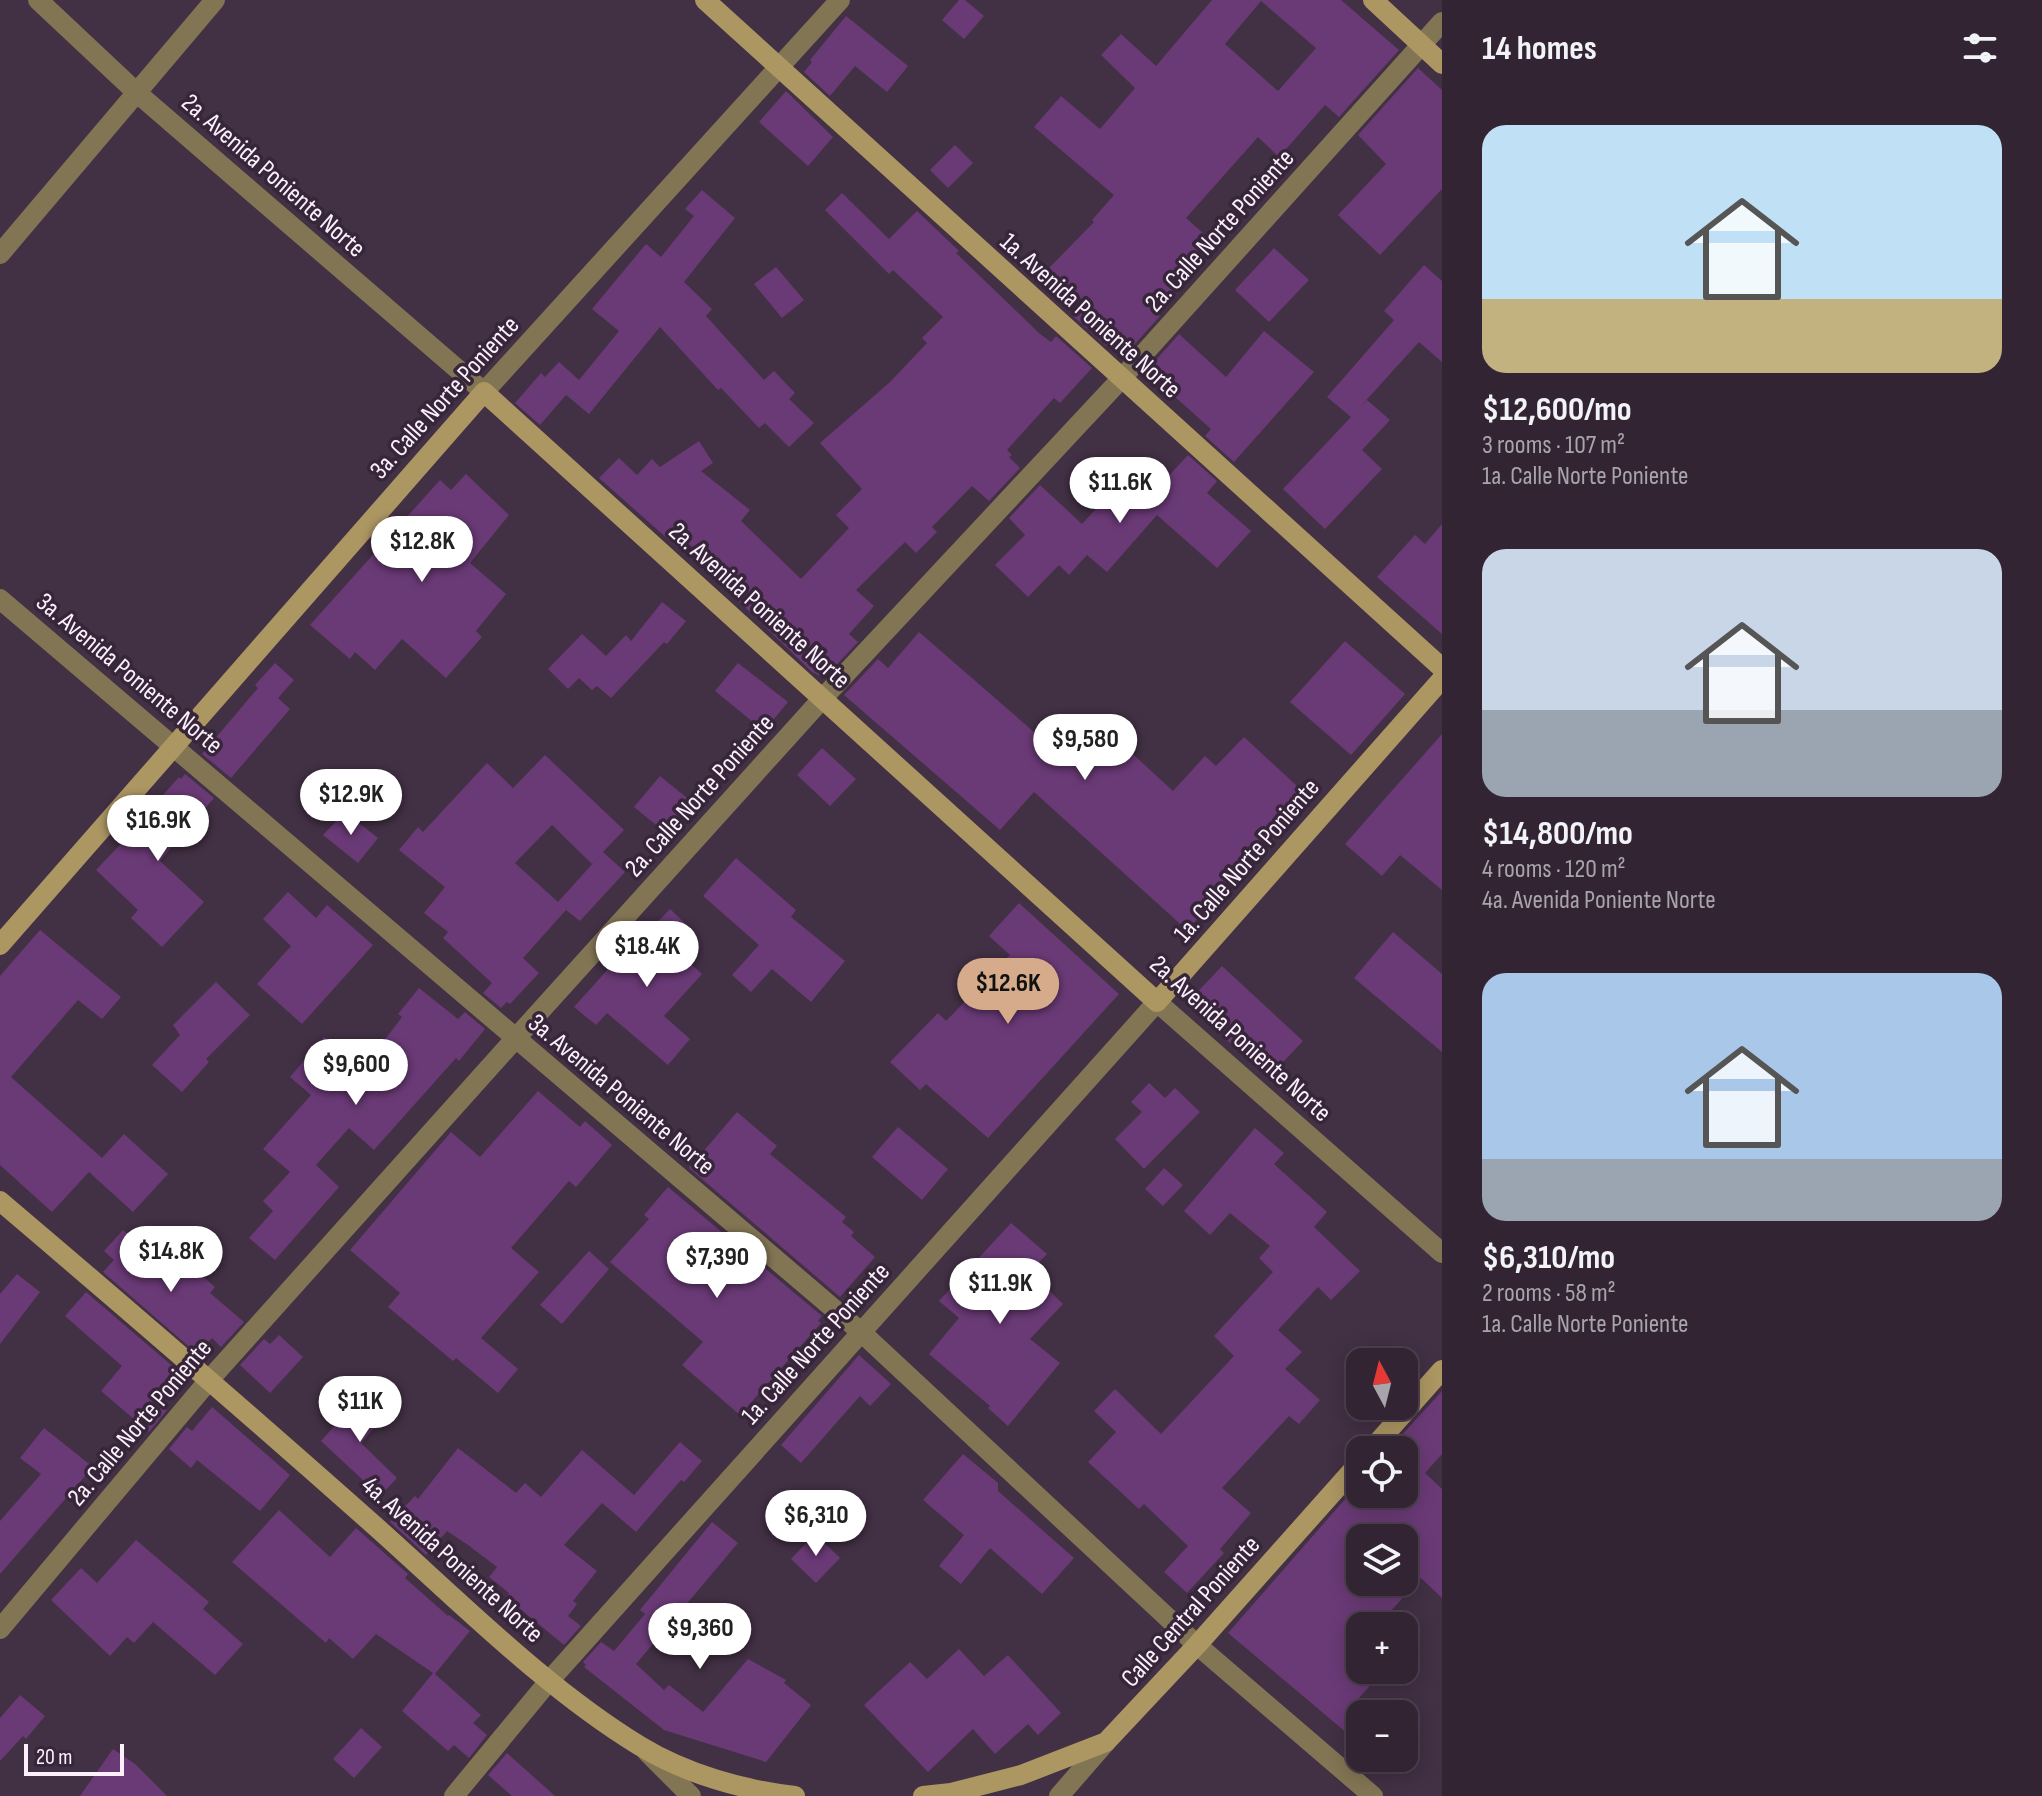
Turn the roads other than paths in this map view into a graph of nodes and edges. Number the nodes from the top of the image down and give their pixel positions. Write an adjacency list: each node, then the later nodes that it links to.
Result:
1 (38, 0): 10 (street, 2a. Avenida Poniente Norte)
2 (215, 0): 10 (street)
3 (705, 0): 9 (main road, 1a. Avenida Poniente Norte)
4 (840, 0): 9 (street, 3a. Calle Norte Poniente)
5 (1373, 0): 7 (main road)
6 (1442, 22): 7 (street, 2a. Calle Norte Poniente)
7 (1422, 47): 8 (main road); 12 (street, 2a. Calle Norte Poniente)
8 (1442, 64)
9 (780, 67): 12 (main road, 1a. Avenida Poniente Norte); 13 (street, 3a. Calle Norte Poniente)
10 (136, 92): 11 (street); 13 (street, 2a. Avenida Poniente Norte)
11 (0, 254)
12 (1121, 379): 15 (main road, 1a. Avenida Poniente Norte); 17 (street, 2a. Calle Norte Poniente)
13 (484, 392): 17 (main road, 2a. Avenida Poniente Norte); 18 (main road, 3a. Calle Norte Poniente)
14 (0, 599): 18 (street, 3a. Avenida Poniente Norte)
15 (1442, 668)
16 (1442, 679): 20 (main road, 1a. Calle Norte Poniente)
17 (822, 699): 20 (main road, 2a. Avenida Poniente Norte); 21 (street, 2a. Calle Norte Poniente)
18 (174, 746): 19 (main road, 3a. Calle Norte Poniente); 21 (street, 3a. Avenida Poniente Norte)
19 (0, 945)
20 (1157, 1002): 23 (street, 2a. Avenida Poniente Norte); 24 (street, 1a. Calle Norte Poniente)
21 (515, 1039): 24 (street, 3a. Avenida Poniente Norte); 26 (street, 2a. Calle Norte Poniente)
22 (0, 1201): 26 (main road, 4a. Avenida Poniente Norte)
23 (1442, 1253)
24 (861, 1332): 30 (street, 3a. Avenida Poniente Norte); 31 (street, 1a. Calle Norte Poniente)
25 (1442, 1370): 27 (main road)
26 (210, 1379): 29 (street, 2a. Calle Norte Poniente); 31 (main road, 4a. Avenida Poniente Norte)
27 (1383, 1436)
28 (1346, 1478): 30 (main road, Calle Central Poniente)
29 (0, 1629)
30 (1197, 1645): 32 (main road, Calle Central Poniente); 39 (street, 3a. Avenida Poniente Norte)
31 (549, 1681): 33 (main road, 4a. Avenida Poniente Norte); 34 (street, 1a. Calle Norte Poniente)
32 (1106, 1742): 37 (main road); 38 (street, Calle Central Poniente)
33 (641, 1747): 35 (street, 4a. Avenida Poniente Norte); 36 (main road)
34 (454, 1796)
35 (691, 1796)
36 (795, 1796)
37 (923, 1796)
38 (1059, 1796)
39 (1373, 1796)

